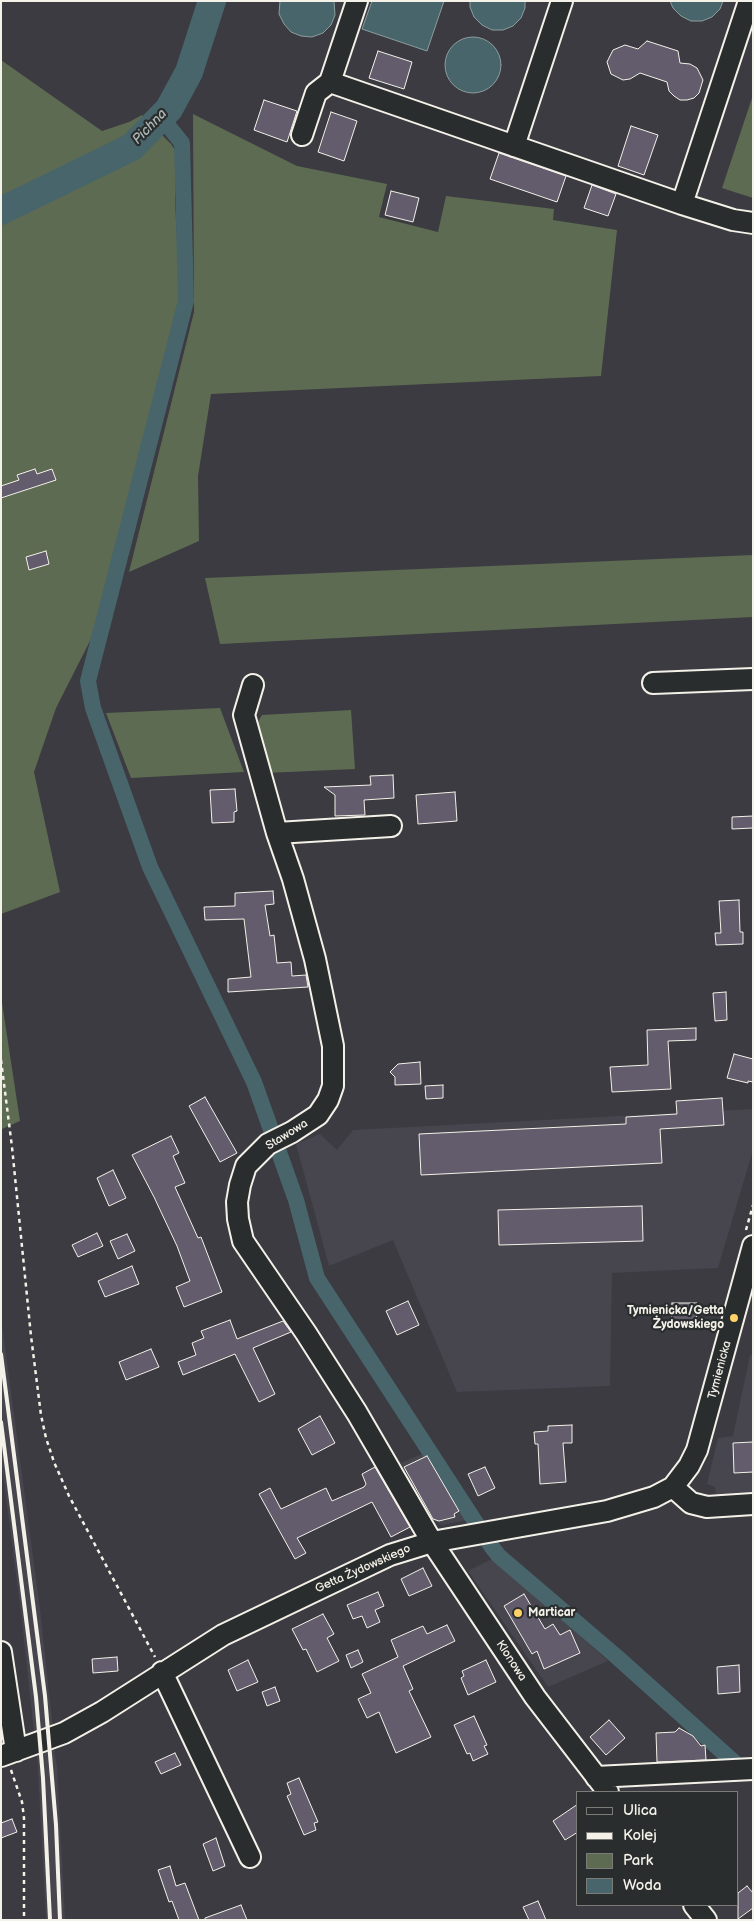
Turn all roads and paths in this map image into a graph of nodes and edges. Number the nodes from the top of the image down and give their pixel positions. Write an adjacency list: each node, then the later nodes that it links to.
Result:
1 (356, 1): 4 (street)
2 (562, 1): 6 (street)
3 (749, 1): 7 (street)
4 (330, 82): 5 (street); 6 (street)
5 (302, 135)
6 (514, 146): 7 (street)
7 (682, 204): 8 (street)
8 (753, 223)
9 (753, 679): 10 (street)
10 (653, 683)
11 (253, 685): 13 (street, Stawowa)
12 (391, 826): 13 (street)
13 (277, 833): 19 (street, Stawowa)
14 (1, 1060): 21 (path)
15 (753, 1205): 16 (path)
16 (750, 1246): 17 (street, Tymienicka)
17 (673, 1487): 18 (street); 19 (street, Getta Żydowskiego)
18 (753, 1504)
19 (432, 1542): 21 (street, Getta Żydowskiego); 24 (street, Klonowa)
20 (1, 1652): 22 (street)
21 (162, 1672): 22 (street, Getta Żydowskiego); 25 (street)
22 (7, 1754): 27 (path)
23 (753, 1769): 24 (street, Klonowa)
24 (602, 1784)
25 (250, 1857)
26 (695, 1906): 28 (street)
27 (24, 1920)
28 (706, 1920)

